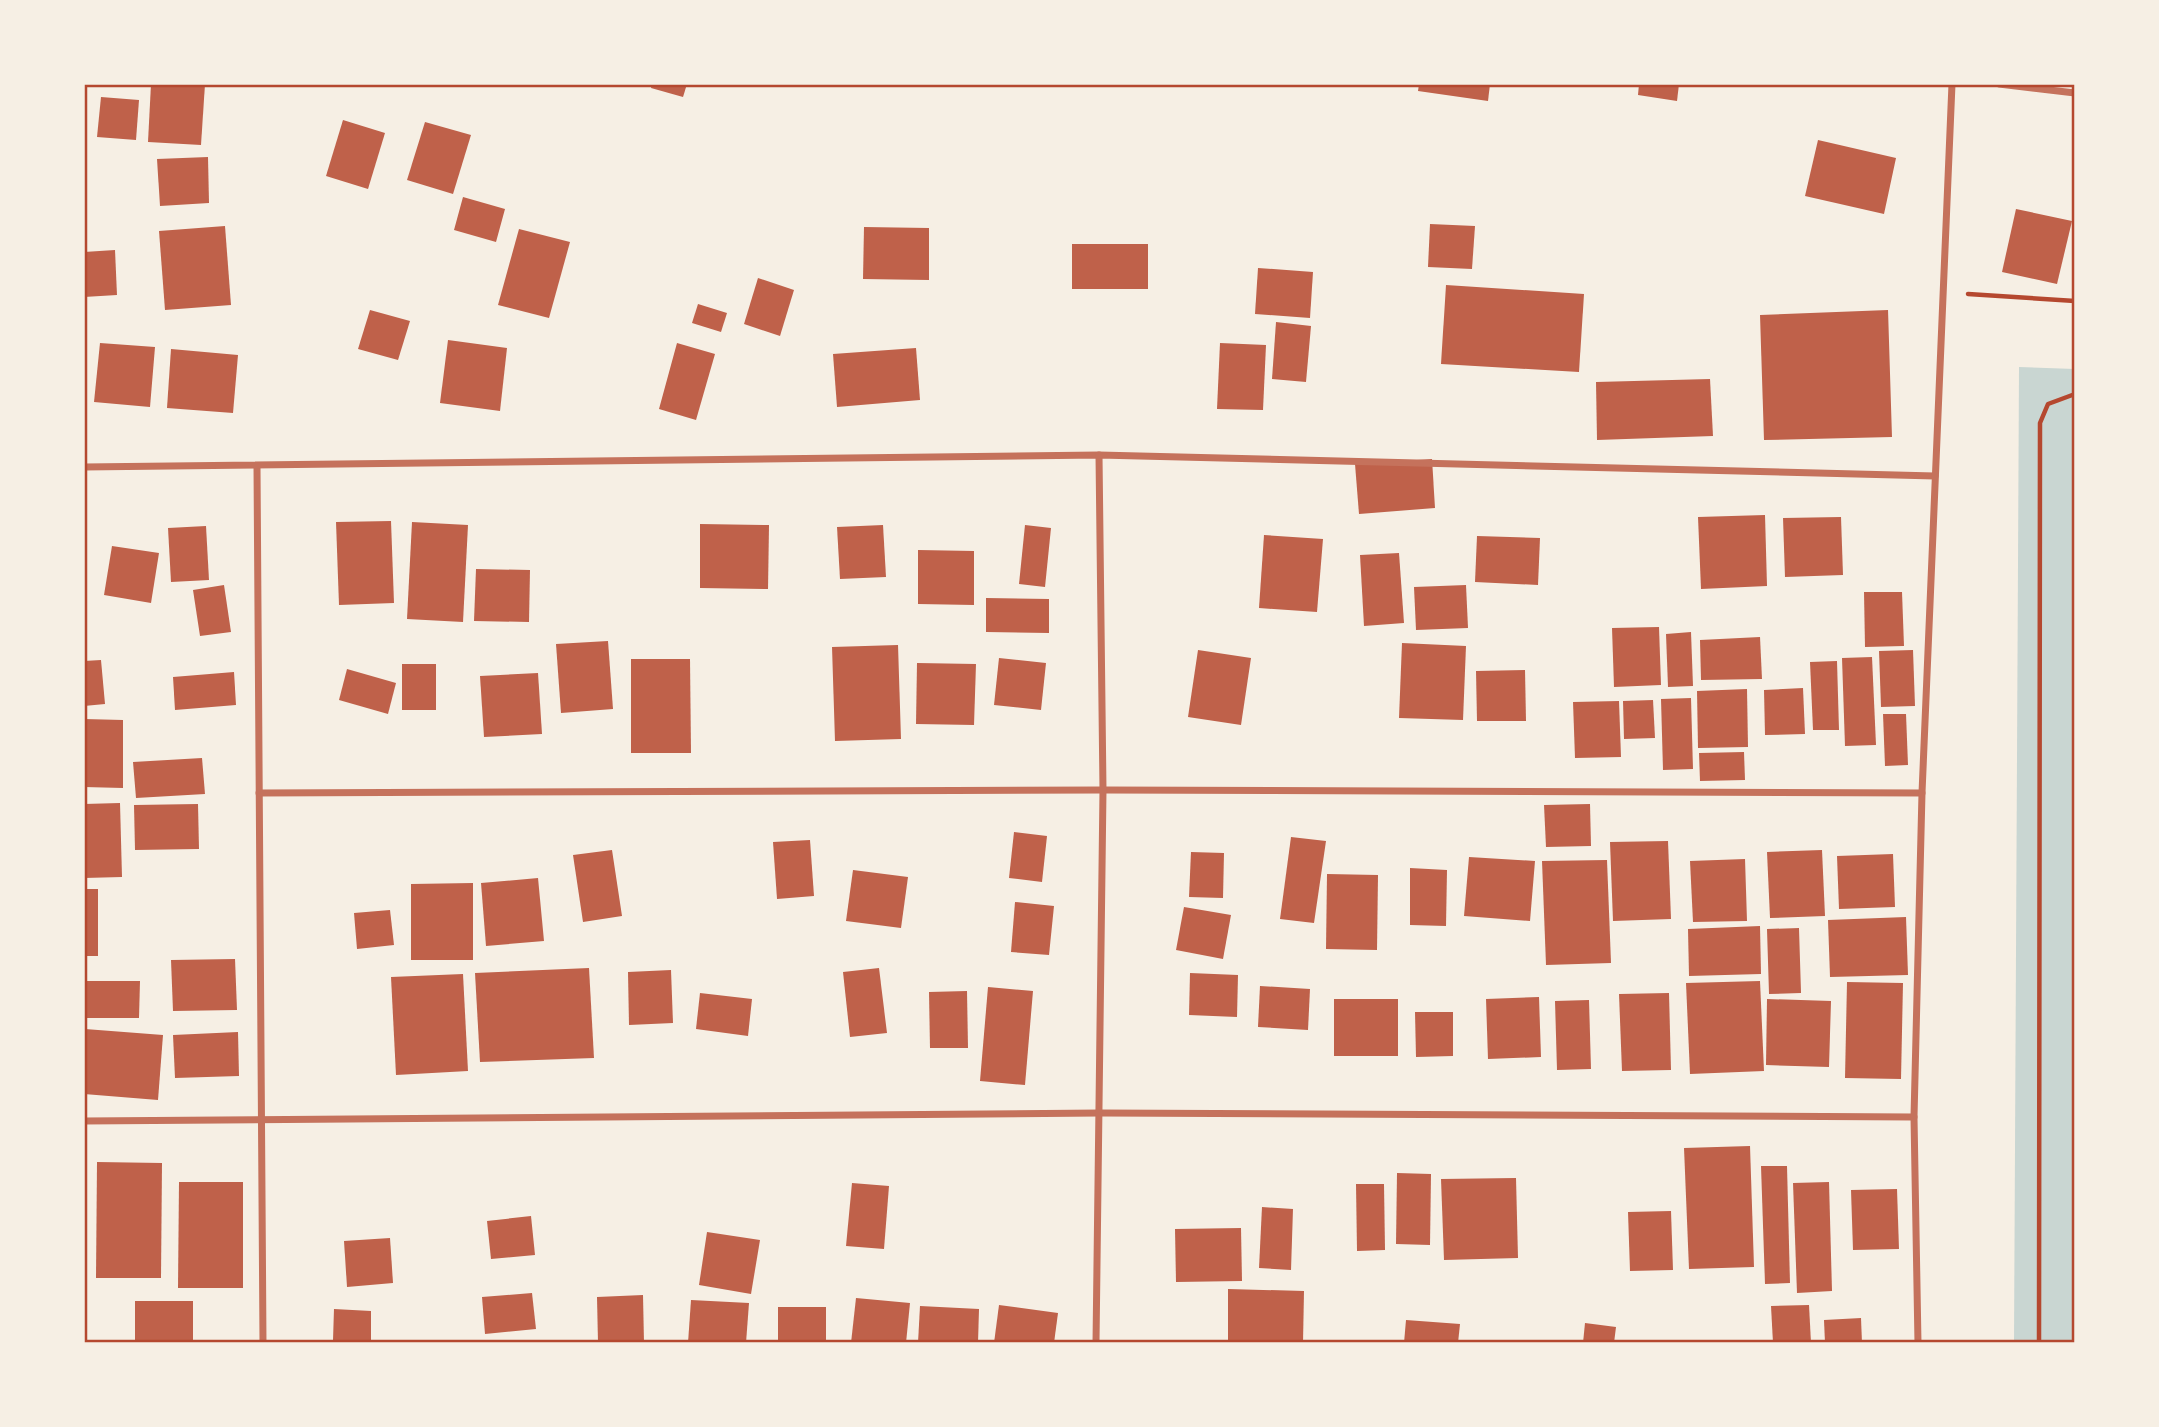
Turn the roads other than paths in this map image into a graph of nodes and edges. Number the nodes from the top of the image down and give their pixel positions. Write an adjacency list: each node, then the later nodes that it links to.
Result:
1 (1952, 84): 7 (street)
2 (1999, 84): 3 (street)
3 (2075, 93)
4 (1099, 455): 5 (street); 7 (street); 8 (street)
5 (257, 466): 6 (street); 9 (street)
6 (84, 467)
7 (1935, 477): 10 (street)
8 (1103, 790): 9 (street); 10 (street); 11 (street)
9 (259, 793): 14 (street)
10 (1922, 793): 12 (street)
11 (1100, 1113): 12 (street); 14 (street); 16 (street)
12 (1914, 1117): 17 (street)
13 (84, 1121): 14 (street)
14 (263, 1121): 15 (street)
15 (263, 1343)
16 (1096, 1343)
17 (1918, 1343)

